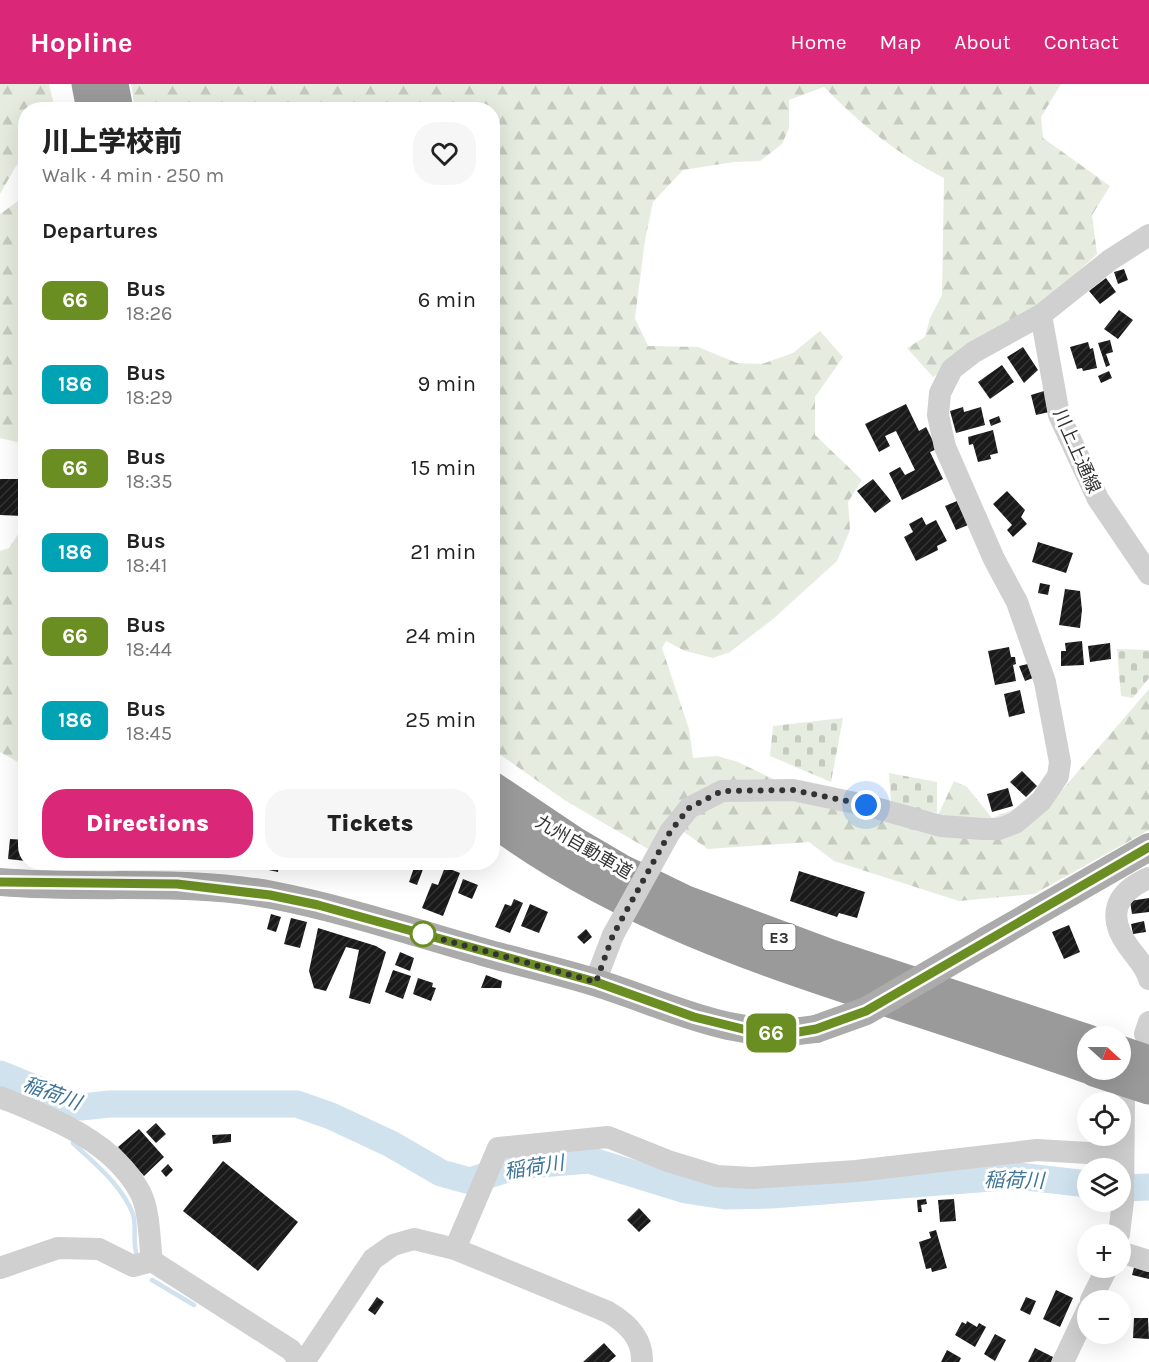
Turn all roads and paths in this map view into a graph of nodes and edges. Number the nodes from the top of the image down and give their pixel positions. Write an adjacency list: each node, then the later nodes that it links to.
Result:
1 (88, 84): 3 (highway)
2 (112, 84): 4 (highway)
3 (91, 102)
4 (115, 102)
5 (1149, 235): 7 (street)
6 (1149, 254): 7 (street)
7 (1110, 260): 8 (street)
8 (1041, 315): 9 (street, 川上上通線); 16 (street, bridge)
9 (1149, 574)
10 (500, 793): 17 (highway, 九州自動車道 / E3)
11 (500, 824): 18 (highway, 九州自動車道 / E3)
12 (1149, 847): 16 (main road, bridge)
13 (1149, 878): 15 (street)
14 (0, 882): 16 (main road)
15 (1149, 978)
16 (596, 982)
17 (1077, 1037)
18 (1077, 1063)
19 (1114, 1080): 20 (highway)
20 (1137, 1092): 23 (street)
21 (0, 1097): 26 (street)
22 (1086, 1158): 24 (street)
23 (1123, 1158)
24 (455, 1249): 30 (street); 31 (street)
25 (1131, 1255): 27 (street)
26 (152, 1261): 28 (street); 30 (street)
27 (1149, 1261)
28 (0, 1268)
29 (1077, 1333): 32 (street)
30 (302, 1362)
31 (642, 1362)
32 (1064, 1362)

